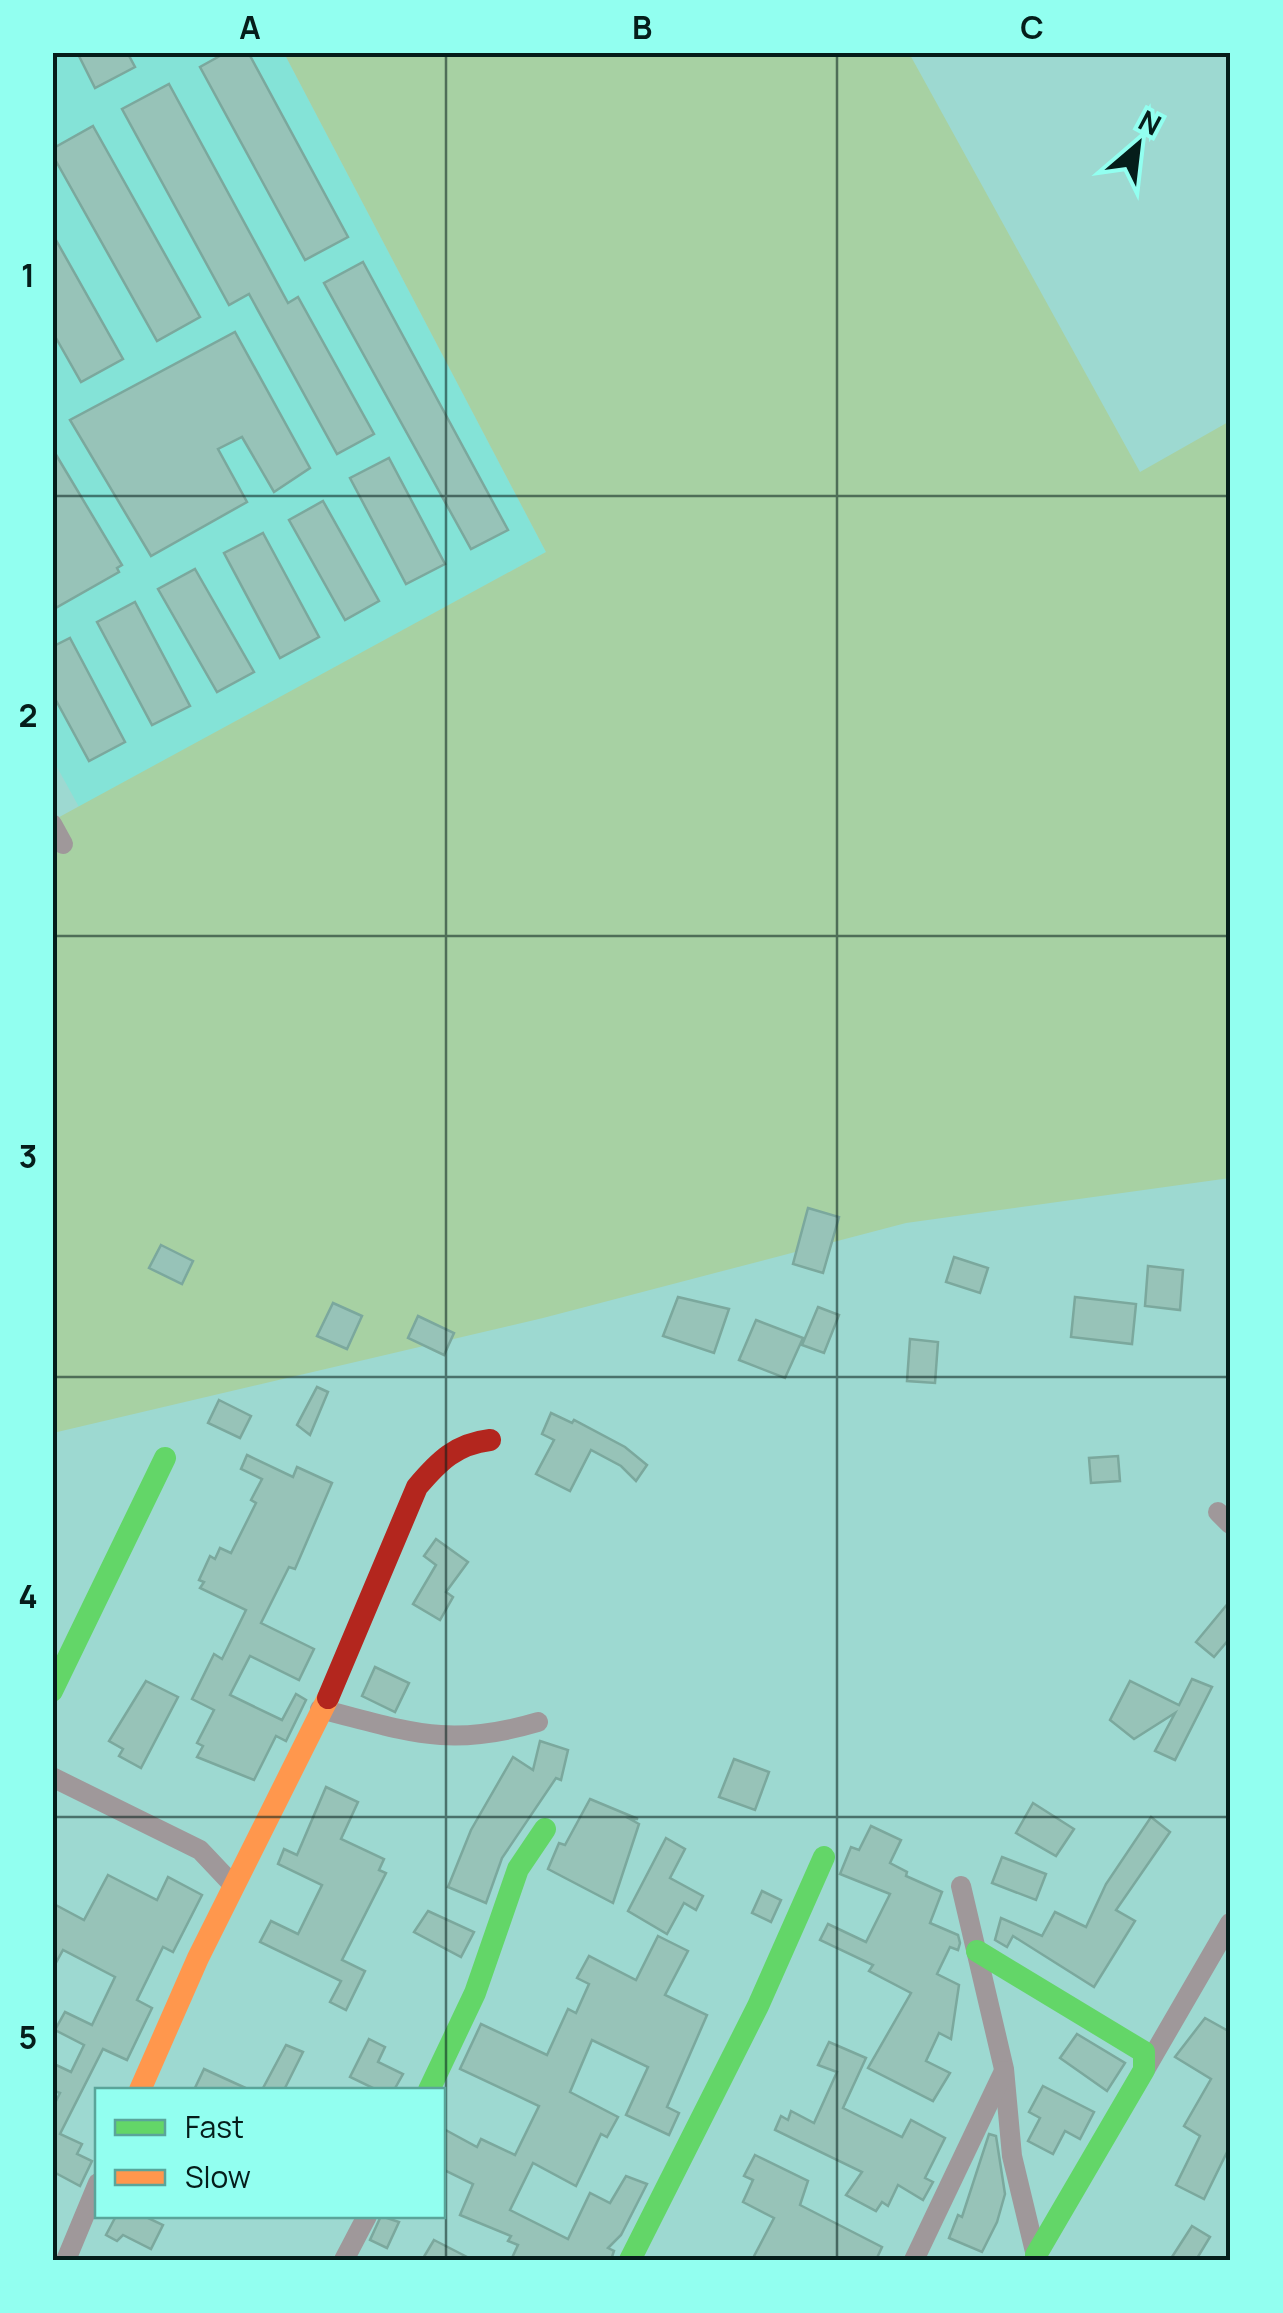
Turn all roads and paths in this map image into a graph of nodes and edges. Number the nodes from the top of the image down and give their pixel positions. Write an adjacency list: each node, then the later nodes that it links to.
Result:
1 (52, 824): 2 (street)
2 (63, 844)
3 (490, 1440): 6 (street)
4 (165, 1458): 5 (street)
5 (52, 1691)
6 (320, 1710): 7 (street); 11 (street)
7 (538, 1722)
8 (52, 1777): 11 (street)
9 (545, 1830): 18 (street)
10 (824, 1857): 24 (street)
11 (234, 1886): 17 (street)
12 (961, 1886): 14 (street)
13 (1230, 1923): 16 (street)
14 (977, 1952): 15 (street); 16 (street)
15 (1004, 2069): 21 (street); 25 (street)
16 (1144, 2070): 21 (street)
17 (141, 2088)
18 (430, 2088)
19 (95, 2190): 22 (street)
20 (365, 2218): 23 (street)
21 (1036, 2258)
22 (66, 2260)
23 (344, 2260)
24 (630, 2260)
25 (914, 2260)

